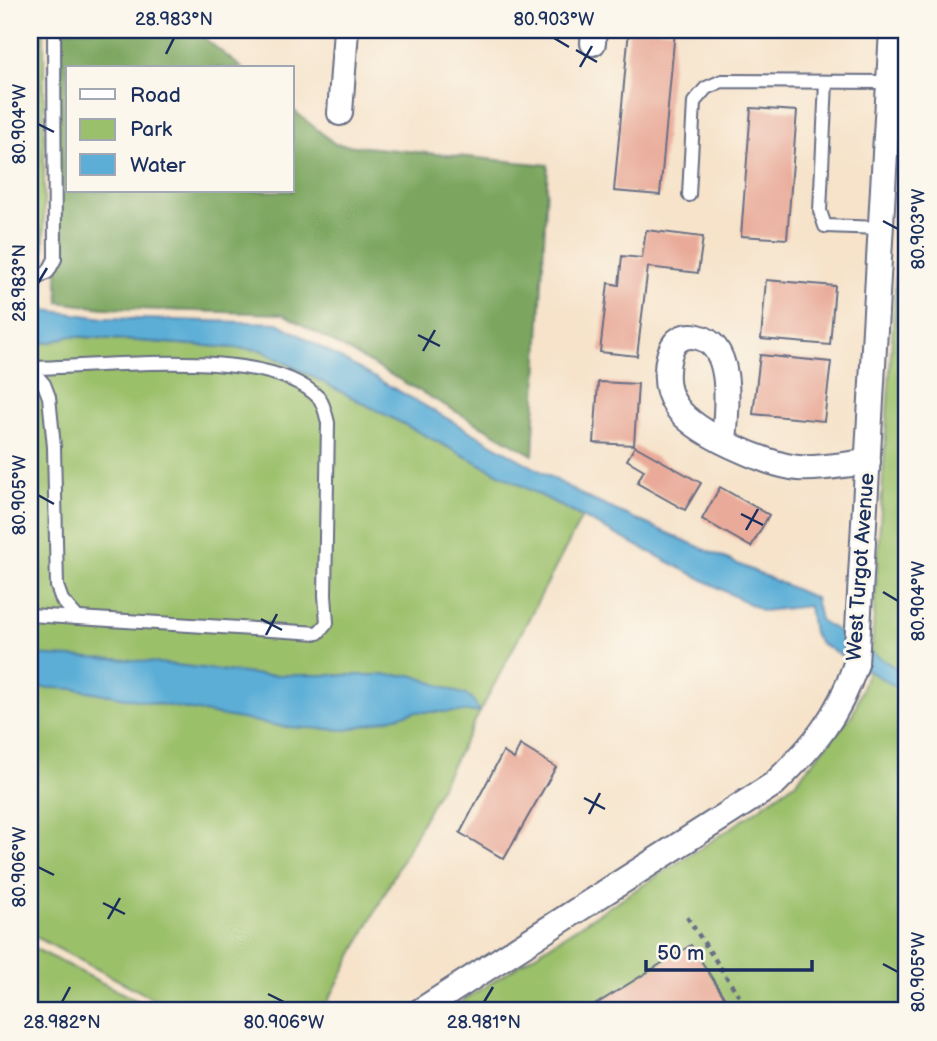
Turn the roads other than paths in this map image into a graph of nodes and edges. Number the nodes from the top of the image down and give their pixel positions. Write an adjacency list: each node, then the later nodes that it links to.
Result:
1 (54, 30): 9 (lane)
2 (346, 30): 6 (street)
3 (892, 30): 5 (street, West Turgot Avenue)
4 (826, 82): 5 (lane); 7 (lane); 8 (lane)
5 (889, 82): 8 (street, West Turgot Avenue)
6 (340, 113)
7 (689, 195)
8 (881, 228): 12 (street, West Turgot Avenue)
9 (30, 282)
10 (30, 368): 13 (lane); 15 (lane)
11 (724, 442): 12 (street)
12 (868, 462): 16 (street, West Turgot Avenue)
13 (57, 586): 14 (lane); 15 (lane)
14 (32, 615): 15 (lane)
15 (77, 617)
16 (420, 1011)

